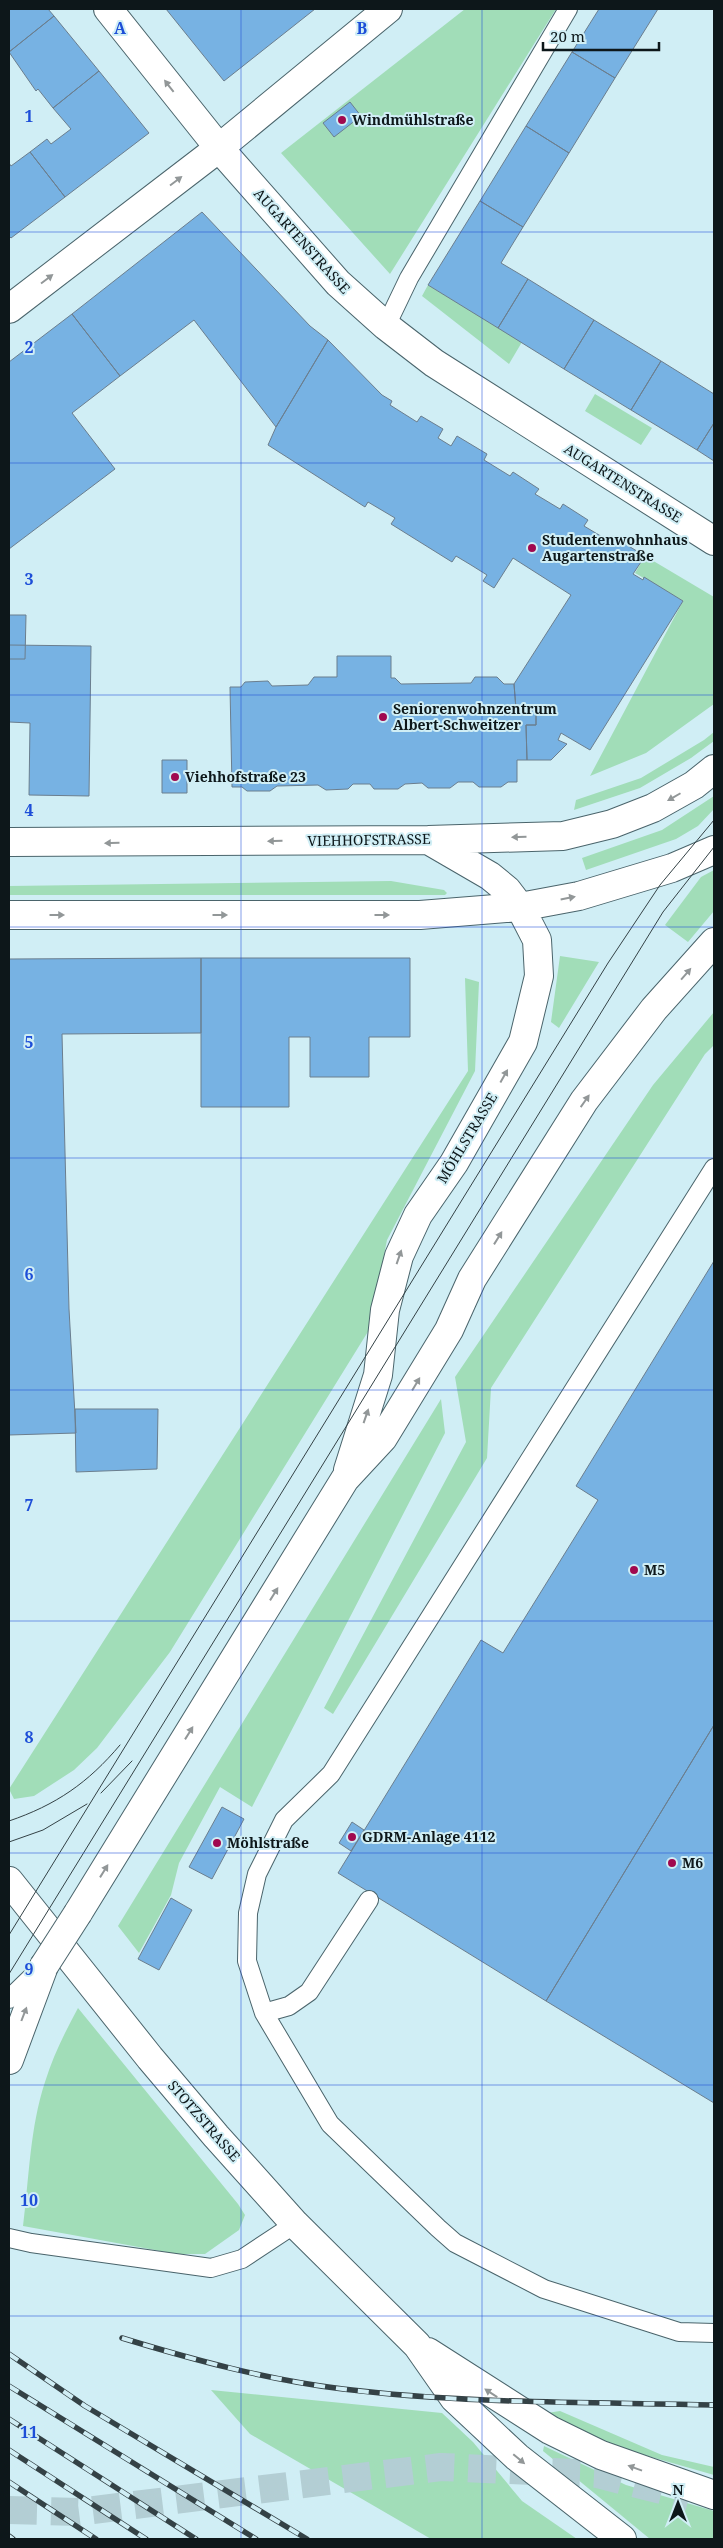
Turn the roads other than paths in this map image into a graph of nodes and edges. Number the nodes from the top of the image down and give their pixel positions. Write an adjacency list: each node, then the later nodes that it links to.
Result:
1 (108, 9): 4 (main road, AUGARTENSTRASSE, one-way to 1)
2 (388, 9): 4 (main road)
3 (568, 9): 6 (lane)
4 (218, 148): 5 (main road, one-way to 4); 6 (main road, AUGARTENSTRASSE)
5 (9, 309)
6 (386, 326): 7 (main road, AUGARTENSTRASSE)
7 (714, 541)
8 (714, 770): 9 (main road, VIEHHOFSTRASSE, one-way to 9)
9 (428, 840): 10 (main road, VIEHHOFSTRASSE, one-way to 10); 12 (main road, MÖHLSTRASSE)
10 (9, 842)
11 (714, 850): 12 (main road, one-way to 11)
12 (520, 907): 13 (main road, one-way to 12); 16 (main road, MÖHLSTRASSE, one-way to 12)
13 (9, 915)
14 (714, 942): 16 (main road, MÖHLSTRASSE, one-way to 14)
15 (714, 1168): 21 (lane)
16 (345, 1478): 19 (main road, MÖHLSTRASSE, one-way to 16, bridge)
17 (9, 1881): 23 (main road, STOTZSTRASSE)
18 (370, 1900): 21 (lane)
19 (44, 1966): 20 (lane); 22 (main road, MÖHLSTRASSE, one-way to 19)
20 (9, 1999)
21 (264, 2013): 25 (lane)
22 (9, 2060)
23 (295, 2224): 24 (lane); 26 (main road, STOTZSTRASSE)
24 (9, 2238)
25 (714, 2333)
26 (417, 2345): 27 (main road, one-way to 26); 28 (main road, one-way to 28)
27 (714, 2495)
28 (622, 2539)

